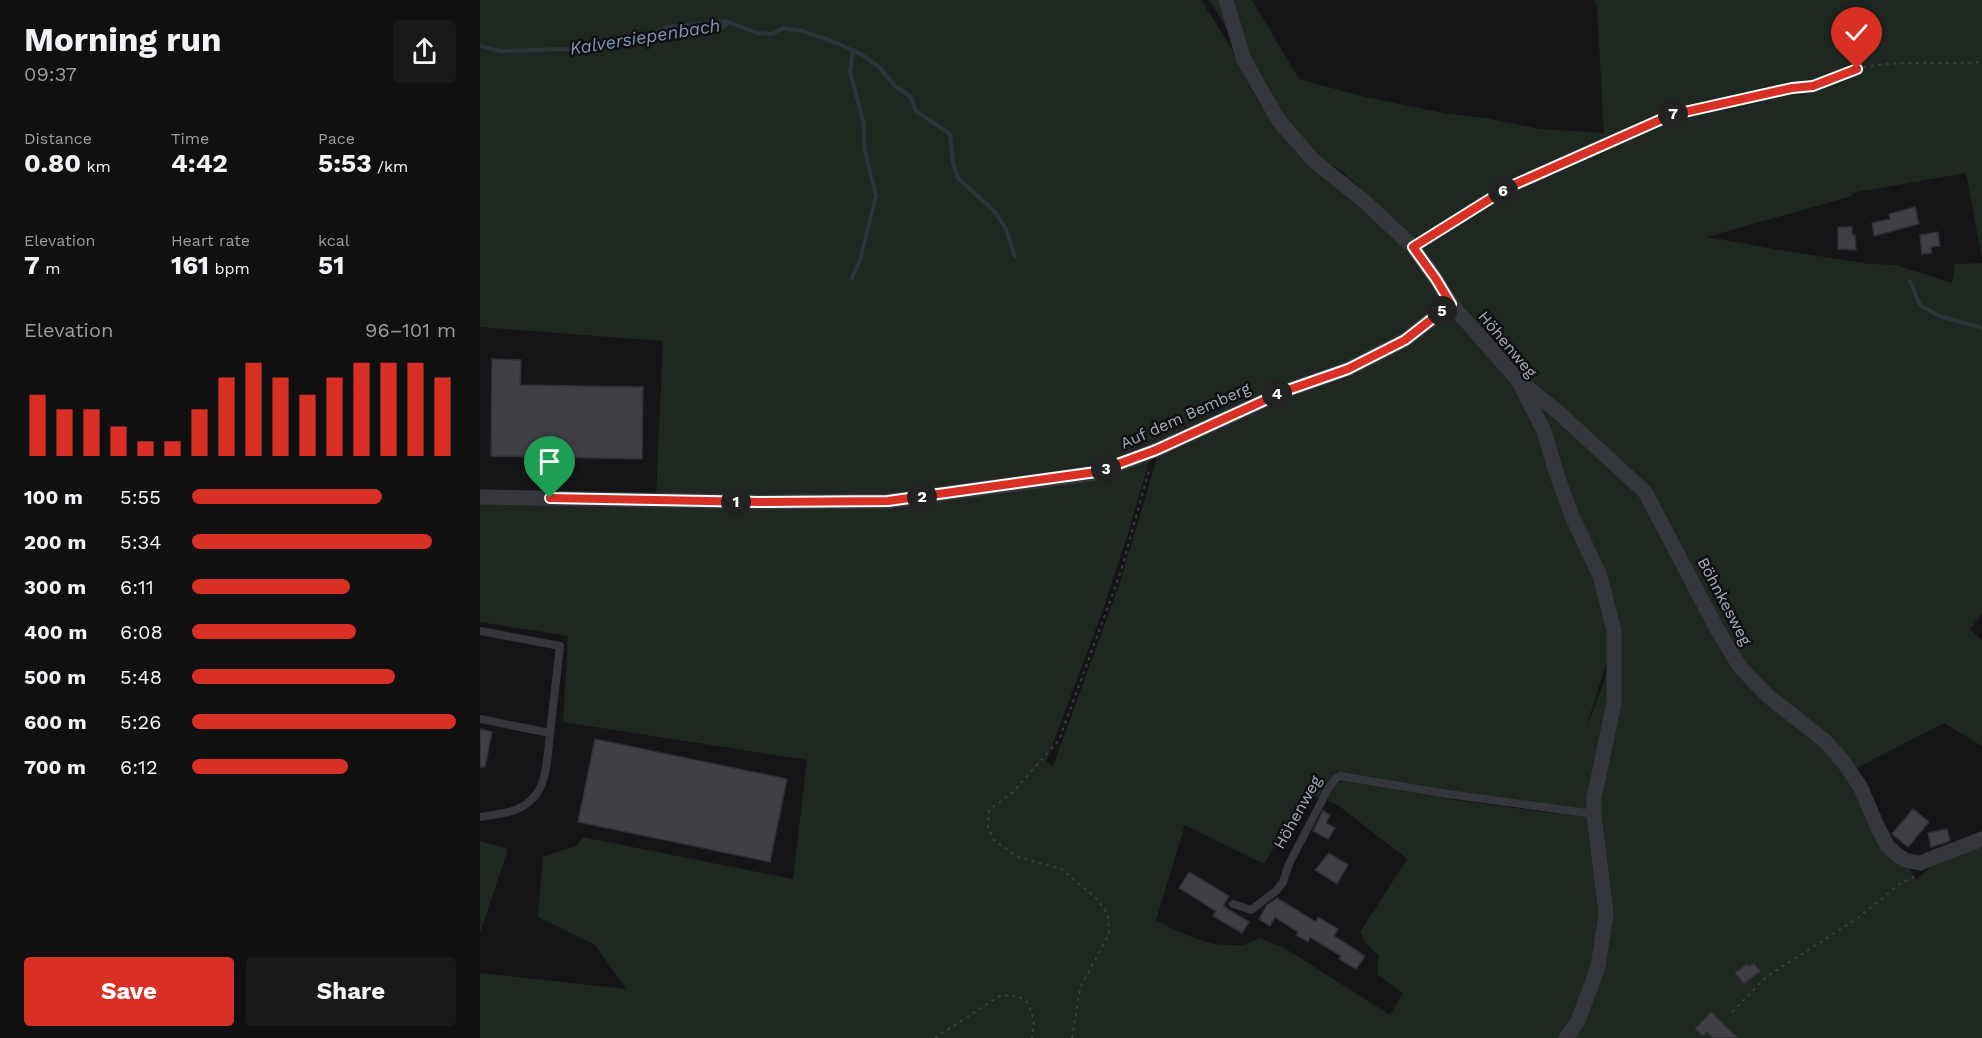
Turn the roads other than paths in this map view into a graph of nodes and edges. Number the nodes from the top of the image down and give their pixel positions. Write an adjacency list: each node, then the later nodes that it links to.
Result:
1 (1226, 0): 3 (street, Höhenweg)
2 (1813, 86): 3 (lane)
3 (1413, 247): 4 (street, Höhenweg)
4 (1451, 304): 5 (street, Höhenweg); 6 (street, Auf dem Bemberg)
5 (1518, 380): 10 (street, Höhenweg); 12 (street, Böhnkesweg)
6 (480, 497)
7 (480, 631): 9 (lane)
8 (480, 719): 9 (lane)
9 (550, 733): 11 (lane)
10 (1594, 814): 13 (lane, Höhenweg); 14 (street, Höhenweg)
11 (480, 817)
12 (1982, 839)
13 (1233, 904)
14 (1566, 1038)

